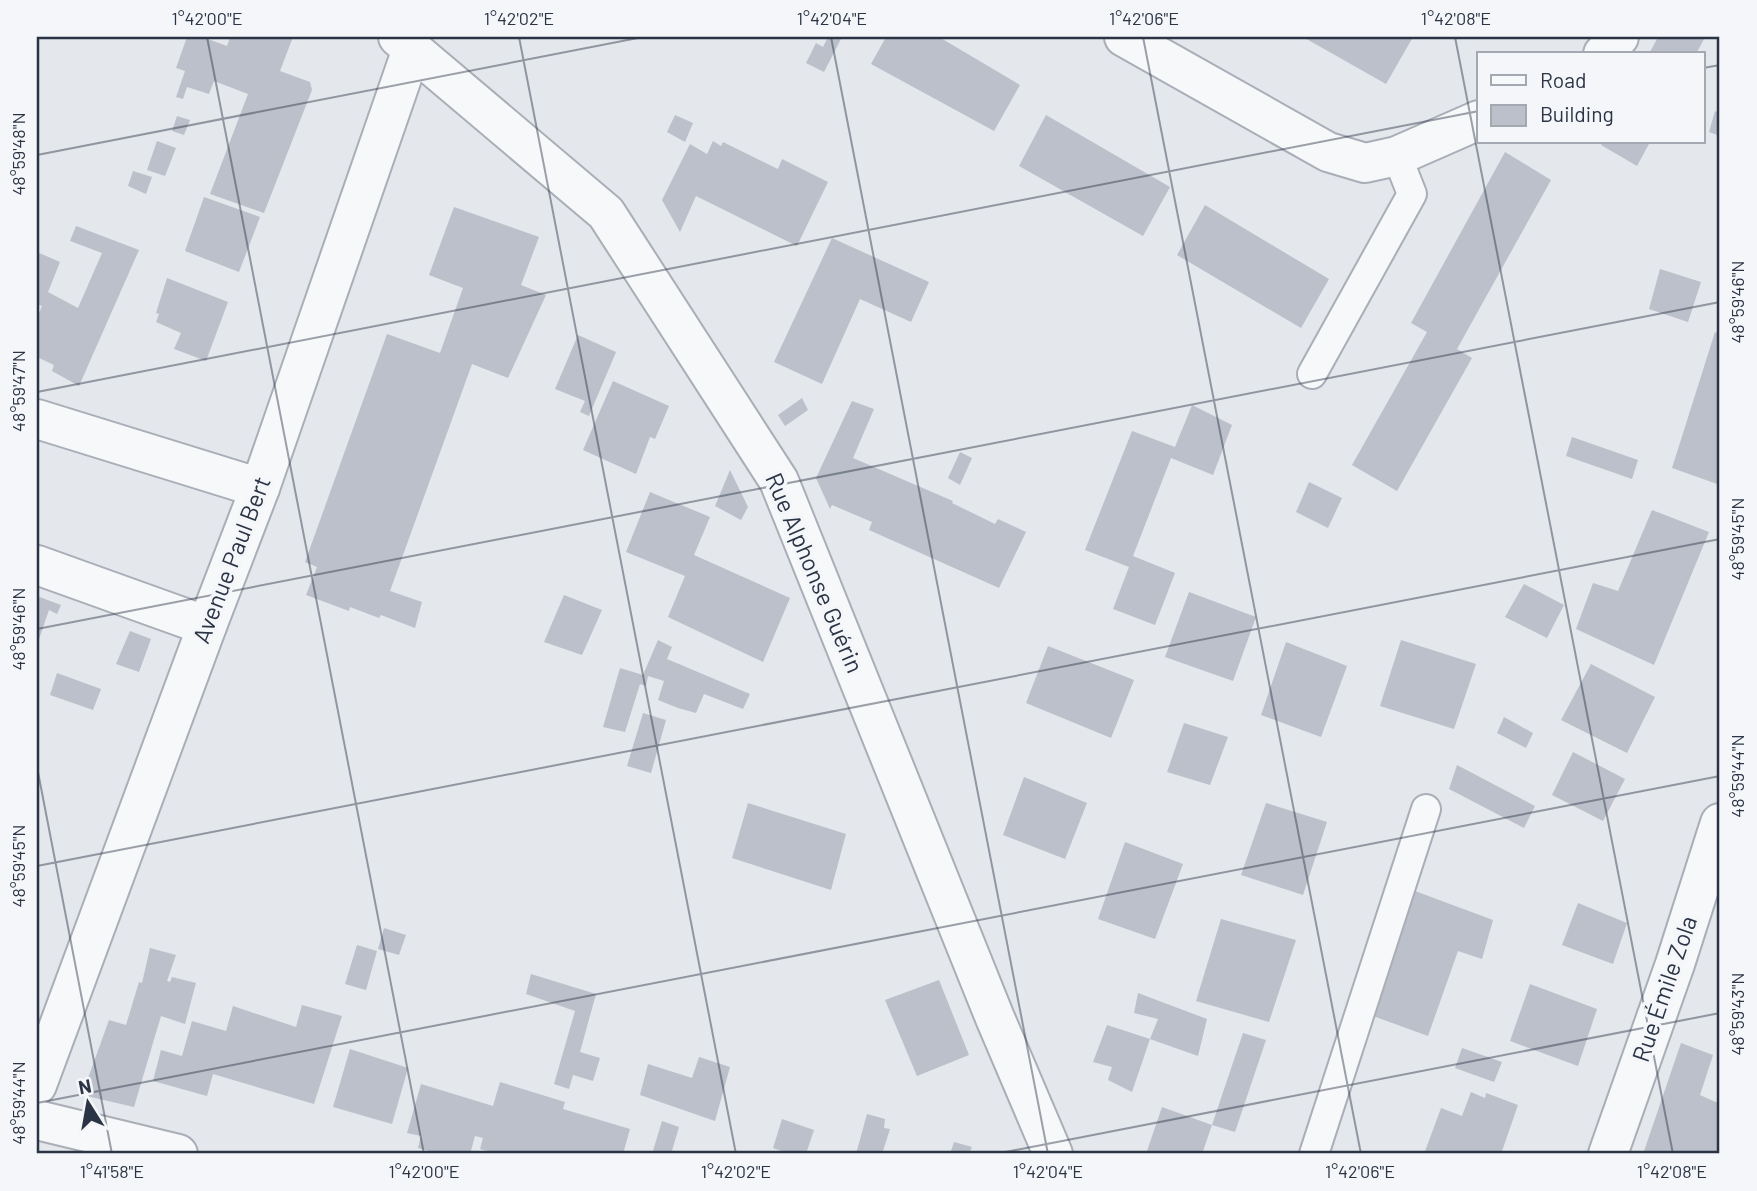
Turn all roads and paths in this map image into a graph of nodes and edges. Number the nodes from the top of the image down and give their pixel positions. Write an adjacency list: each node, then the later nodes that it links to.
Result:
1 (1124, 37): 6 (street)
2 (1619, 37): 4 (street)
3 (405, 43): 9 (street, Avenue Paul Bert); 17 (street, Rue Alphonse Guérin)
4 (1605, 52)
5 (1477, 121): 6 (street)
6 (1396, 156): 7 (lane)
7 (1312, 374)
8 (37, 419): 9 (street)
9 (260, 488): 11 (street, Avenue Paul Bert)
10 (37, 565): 11 (street)
11 (207, 626): 14 (street, Avenue Paul Bert)
12 (1426, 809): 18 (lane)
13 (1720, 823): 19 (street, Rue Émile Zola)
14 (37, 1085)
15 (37, 1120): 16 (street)
16 (178, 1154)
17 (1054, 1154)
18 (1314, 1154)
19 (1608, 1154)

